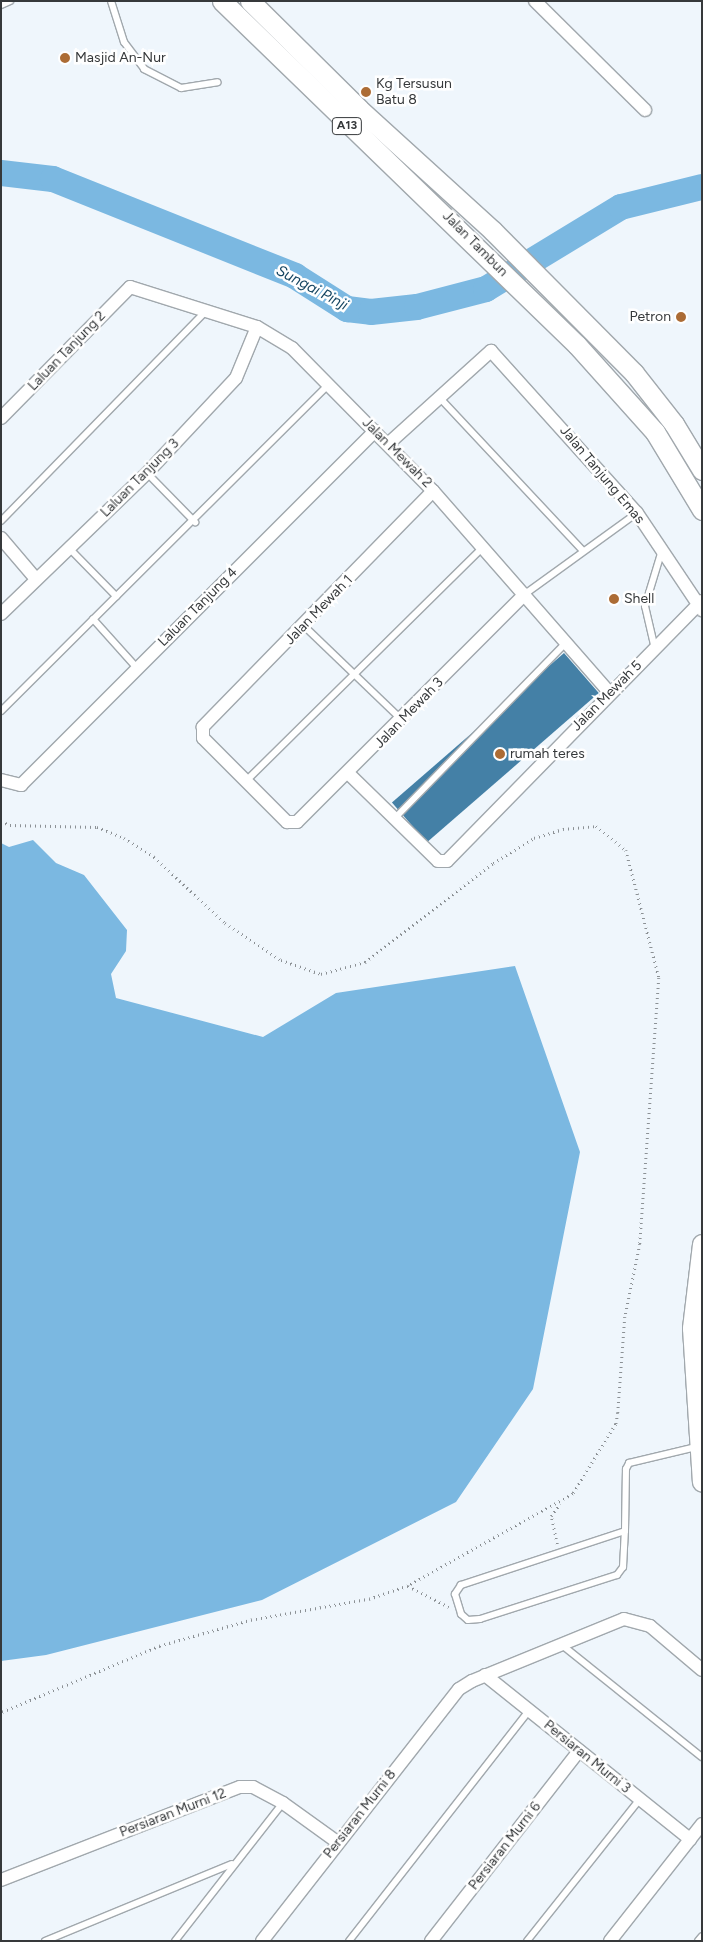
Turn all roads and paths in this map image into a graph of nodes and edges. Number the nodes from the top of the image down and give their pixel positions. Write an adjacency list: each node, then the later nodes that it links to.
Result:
1 (10, 1): 6 (lane)
2 (111, 1): 7 (lane)
3 (222, 1): 20 (main road, Jalan Tambun / A13)
4 (250, 1): 17 (main road, Jalan Tambun / A13)
5 (536, 1): 8 (street)
6 (1, 5)
7 (218, 82)
8 (645, 110)
9 (134, 286): 10 (street, Jalan Mewah 2); 14 (street, Laluan Tanjung 2)
10 (208, 308): 11 (street, Jalan Mewah 2); 22 (lane)
11 (257, 327): 12 (street, Jalan Mewah 2); 18 (street, Laluan Tanjung 3)
12 (328, 385): 15 (street, Jalan Mewah 2); 23 (lane)
13 (439, 397): 16 (street); 21 (street, Jalan Tanjung Emas); 28 (lane)
14 (1, 418)
15 (375, 431): 16 (street, Jalan Mewah 2); 38 (street, Laluan Tanjung 4)
16 (388, 444): 19 (street, Jalan Mewah 2)
17 (700, 462)
18 (147, 473): 23 (lane); 26 (street, Laluan Tanjung 3)
19 (433, 491): 25 (street, Jalan Mewah 2); 35 (street, Jalan Mewah 1)
20 (702, 510)
21 (637, 513): 27 (street, Jalan Tanjung Emas); 28 (lane)
22 (1, 521)
23 (194, 522): 31 (lane)
24 (1, 538): 29 (street)
25 (485, 545): 30 (street, Jalan Mewah 2); 39 (lane)
26 (68, 547): 29 (street, Laluan Tanjung 3); 31 (lane)
27 (662, 549): 32 (street, Jalan Tanjung Emas); 37 (lane)
28 (583, 551): 30 (lane)
29 (36, 578): 33 (street, Laluan Tanjung 3)
30 (525, 594): 36 (street, Jalan Mewah 2); 42 (street, Jalan Mewah 3)
31 (116, 596): 34 (lane)
32 (699, 608): 37 (street, Jalan Mewah 5)
33 (1, 614)
34 (93, 618): 38 (lane); 41 (lane)
35 (304, 626): 39 (lane); 45 (street, Jalan Mewah 1)
36 (567, 643): 40 (street, Jalan Mewah 2); 46 (lane)
37 (655, 649): 40 (street, Jalan Mewah 5)
38 (137, 668): 44 (street, Laluan Tanjung 4)
39 (353, 672): 42 (lane); 45 (lane)
40 (608, 691): 46 (street, Jalan Mewah 5)
41 (1, 711)
42 (402, 720): 43 (street, Jalan Mewah 3)
43 (349, 774): 45 (street, Jalan Mewah 3); 46 (street)
44 (1, 780)
45 (246, 782)
46 (394, 819)
47 (1, 821): 53 (path)
48 (701, 1256): 49 (main road)
49 (698, 1365): 50 (main road)
50 (698, 1403): 51 (main road)
51 (696, 1447): 52 (main road); 54 (lane)
52 (702, 1482)
53 (561, 1503): 55 (path); 56 (path)
54 (625, 1531): 55 (lane); 57 (lane)
55 (562, 1552): 57 (lane)
56 (408, 1586): 57 (path); 62 (path)
57 (459, 1609)
58 (561, 1644): 59 (street); 60 (street); 64 (lane)
59 (702, 1670)
60 (485, 1675): 61 (street, Persiaran Murni 3); 69 (street, Persiaran Murni 8)
61 (530, 1711): 63 (street, Persiaran Murni 3); 76 (lane)
62 (1, 1713)
63 (580, 1751): 65 (street, Persiaran Murni 3); 77 (street, Persiaran Murni 6)
64 (702, 1757)
65 (640, 1799): 68 (street, Persiaran Murni 3); 78 (lane)
66 (283, 1803): 69 (street, Persiaran Murni 12); 70 (lane); 71 (street, Persiaran Murni 12)
67 (702, 1824): 68 (street)
68 (690, 1839): 79 (street)
69 (337, 1842): 75 (street, Persiaran Murni 8)
70 (232, 1864): 73 (lane); 74 (lane)
71 (1, 1880)
72 (702, 1936): 80 (lane)
73 (45, 1941)
74 (175, 1941)
75 (262, 1941)
76 (349, 1941)
77 (431, 1941)
78 (527, 1941)
79 (610, 1941)
80 (698, 1941)

